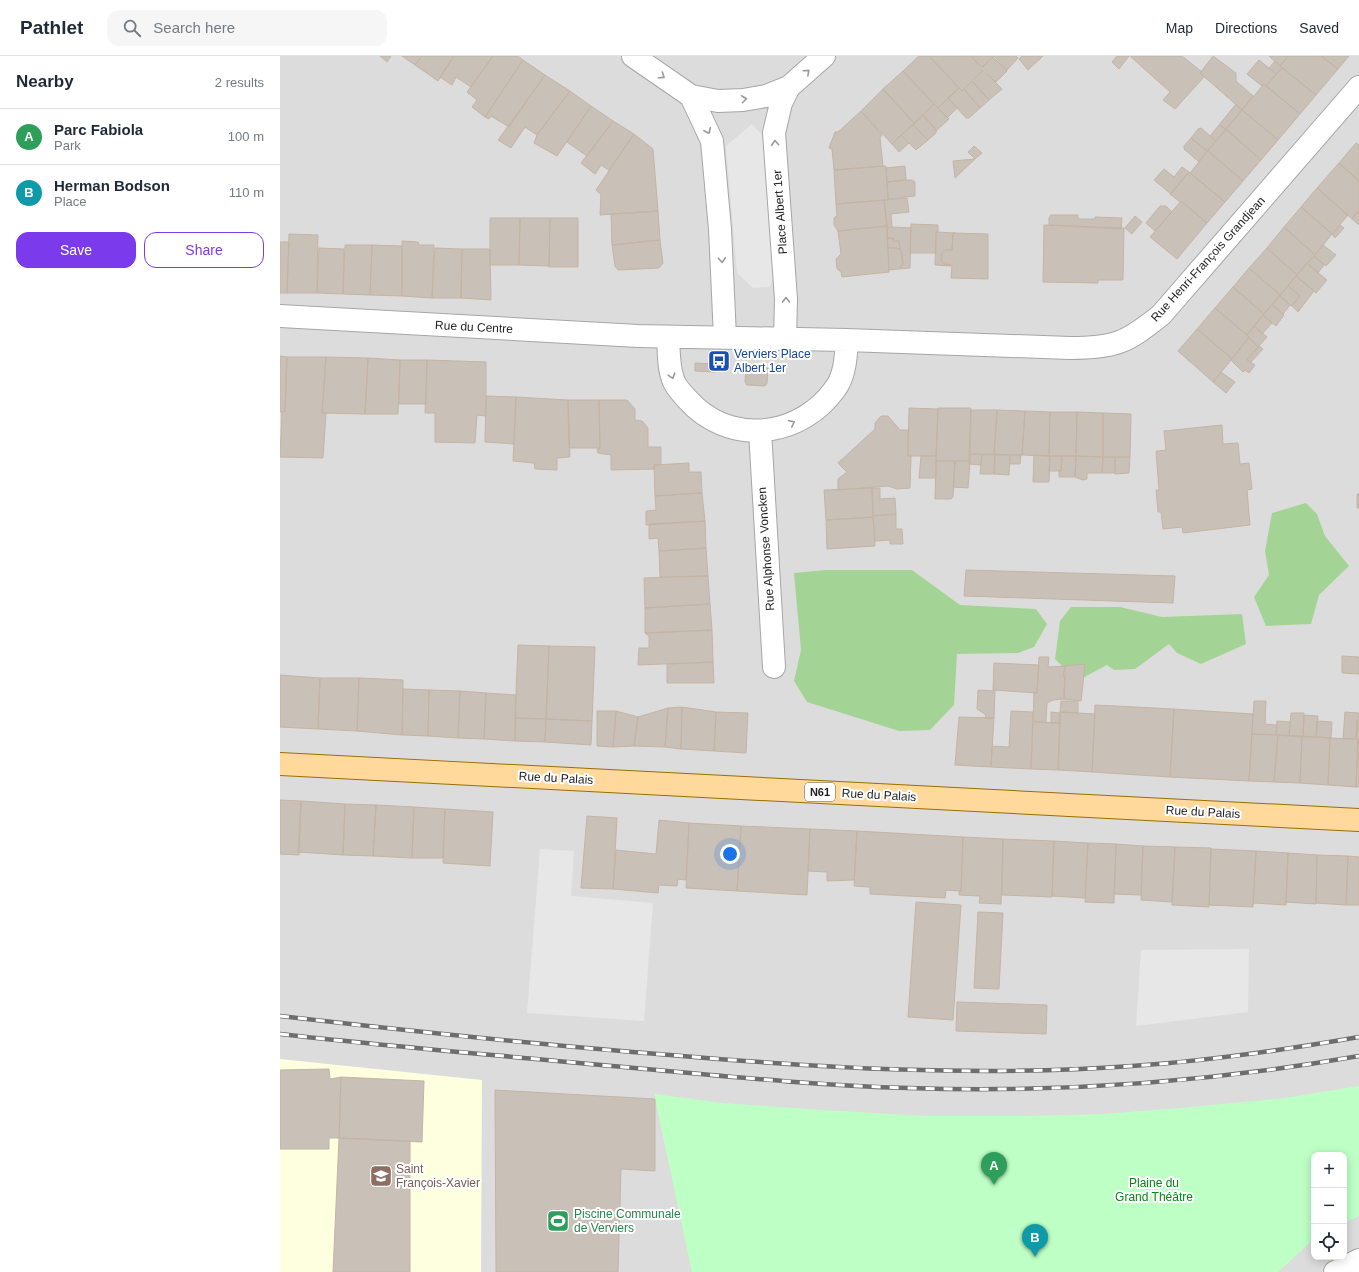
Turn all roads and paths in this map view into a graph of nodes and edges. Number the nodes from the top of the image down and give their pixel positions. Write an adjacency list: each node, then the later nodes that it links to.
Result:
1 (633, 56): 5 (street, one-way to 5)
2 (824, 56): 3 (street, one-way to 2)
3 (790, 87): 5 (street, one-way to 3); 9 (street, Place Albert 1er, one-way to 3)
4 (1359, 87): 10 (street, Rue Henri-François Grandjean)
5 (691, 96): 8 (street, one-way to 8)
6 (280, 316): 7 (street, Rue du Centre)
7 (668, 337): 8 (street); 11 (street, one-way to 11)
8 (725, 337): 9 (street)
9 (785, 339): 10 (street)
10 (847, 340): 11 (street, one-way to 10)
11 (760, 431): 12 (street, Rue Alphonse Voncken)
12 (774, 667)
13 (280, 764): 14 (main road, Rue du Palais / N61)
14 (1359, 820)
15 (1359, 1260): 16 (street)
16 (1335, 1272)

